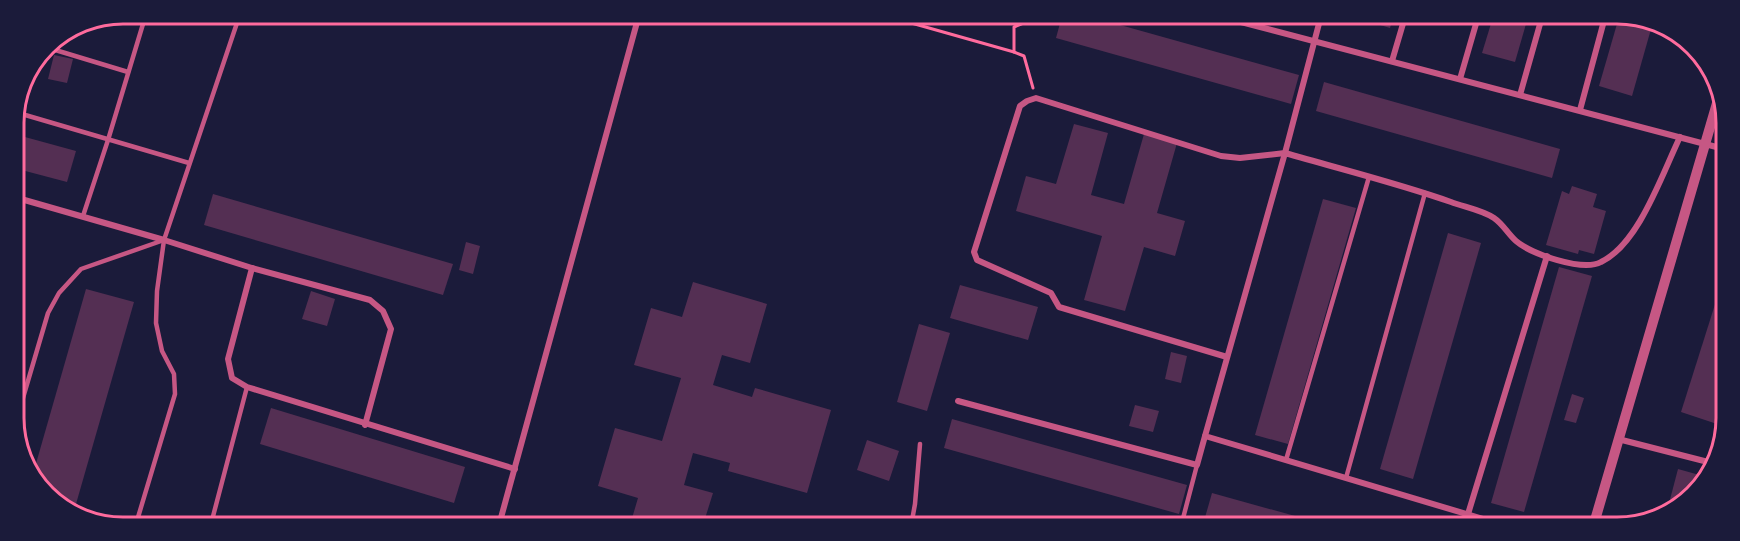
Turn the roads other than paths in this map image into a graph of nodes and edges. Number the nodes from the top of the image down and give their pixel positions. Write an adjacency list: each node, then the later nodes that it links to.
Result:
1 (143, 24): 13 (lane)
2 (237, 24): 24 (lane)
3 (636, 24): 43 (street)
4 (1250, 24): 10 (street)
5 (1318, 24): 10 (street)
6 (1403, 24): 12 (street)
7 (1476, 24): 14 (street)
8 (1540, 24): 15 (street)
9 (1603, 24): 16 (street)
10 (1313, 40): 12 (street); 23 (street)
11 (56, 50): 13 (lane)
12 (1392, 61): 14 (street)
13 (128, 72): 20 (lane)
14 (1460, 79): 15 (street)
15 (1520, 95): 16 (street)
16 (1580, 111): 19 (street)
17 (1715, 111): 21 (street)
18 (24, 115): 20 (lane)
19 (1680, 137): 21 (street); 30 (street)
20 (108, 140): 24 (lane); 28 (lane)
21 (1705, 144): 22 (street); 38 (street)
22 (1716, 147)
23 (1285, 153): 25 (street); 32 (street); 32 (street)
24 (189, 164): 29 (lane)
25 (1369, 177): 26 (street); 40 (lane)
26 (1425, 193): 30 (street); 44 (lane)
27 (24, 200): 28 (street)
28 (82, 216): 29 (street)
29 (164, 240): 31 (street); 34 (lane); 46 (lane)
30 (1547, 256): 45 (street)
31 (252, 268): 33 (street); 36 (street)
32 (1227, 357): 37 (street)
33 (246, 387): 36 (street); 47 (lane)
34 (24, 394)
35 (958, 401): 42 (street)
36 (365, 425): 43 (street)
37 (1205, 436): 40 (street); 42 (street)
38 (1618, 438): 41 (street); 52 (street)
39 (920, 444): 49 (lane)
40 (1286, 460): 44 (street)
41 (1707, 461)
42 (1197, 465): 50 (lane)
43 (515, 469): 48 (street)
44 (1346, 478): 45 (street)
45 (1468, 514): 51 (street)
46 (138, 517)
47 (213, 517)
48 (501, 517)
49 (913, 517)
50 (1183, 517)
51 (1478, 517)
52 (1596, 517)

